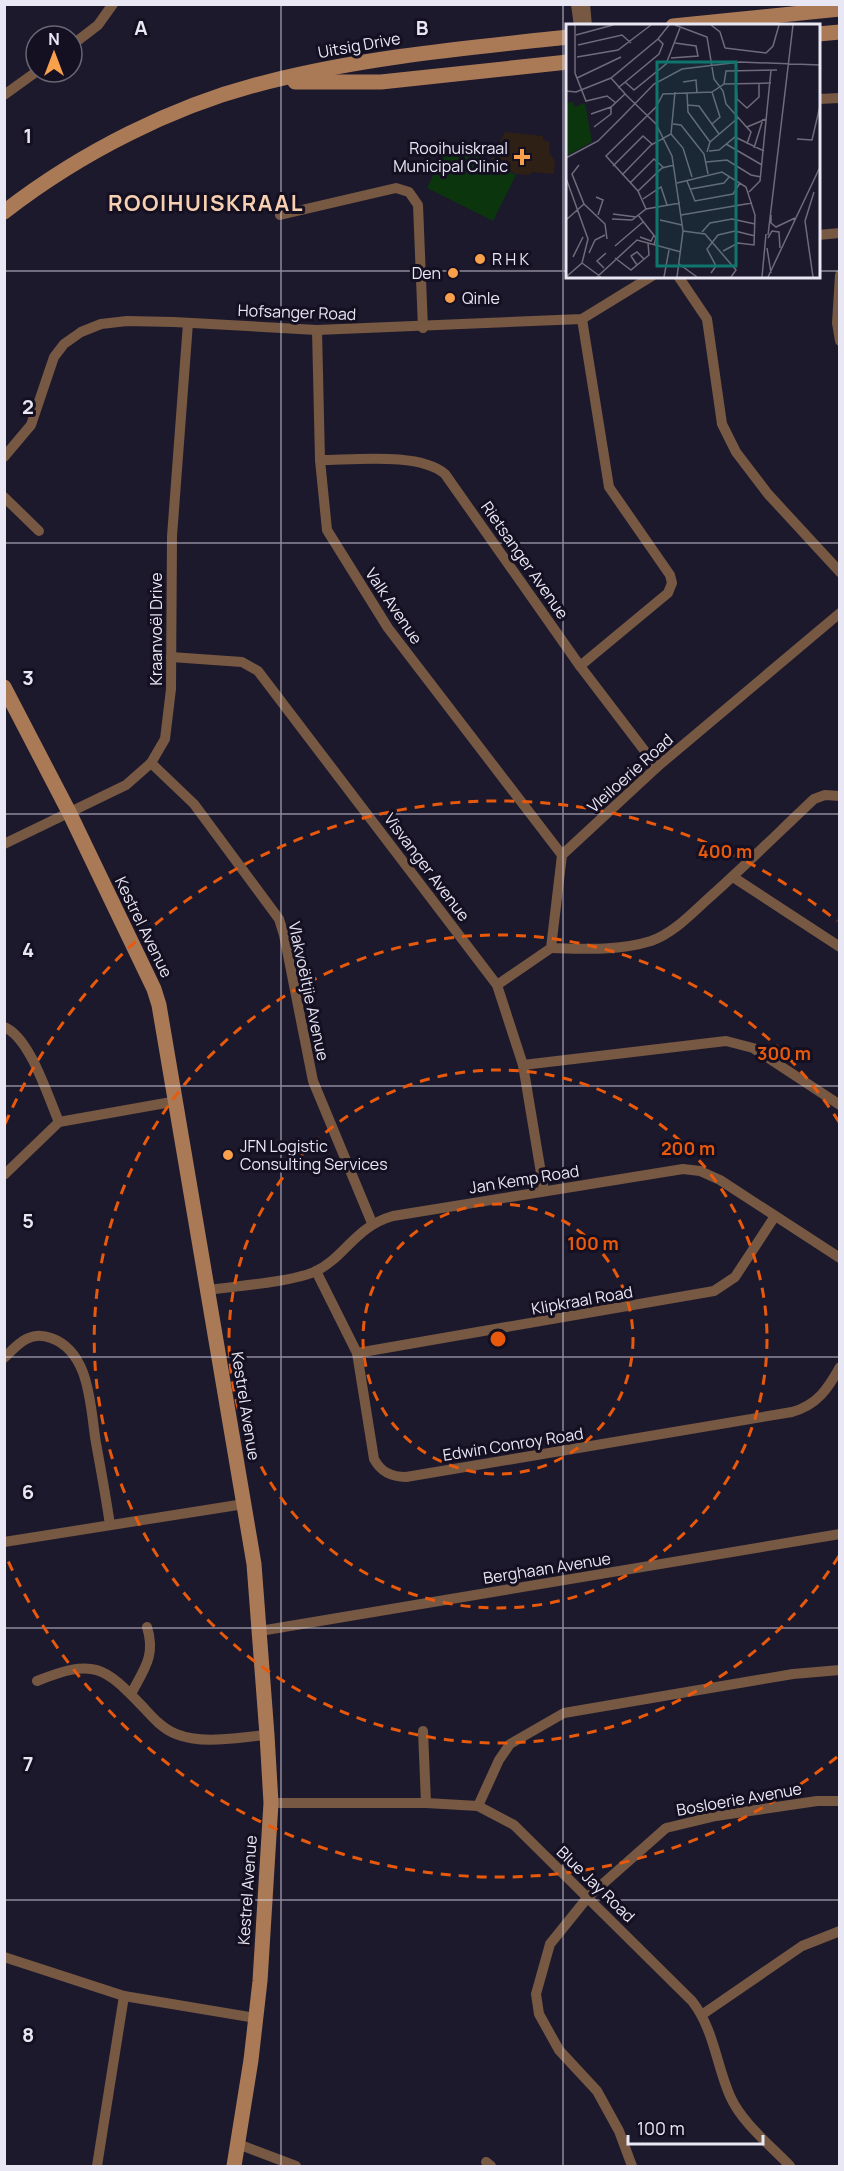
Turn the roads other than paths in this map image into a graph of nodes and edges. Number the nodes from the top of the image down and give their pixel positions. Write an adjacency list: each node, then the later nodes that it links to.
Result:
1 (113, 4): 10 (street)
2 (576, 4): 5 (street)
3 (585, 4): 6 (street)
4 (840, 9): 7 (street)
5 (579, 24)
6 (587, 24)
7 (693, 24)
8 (840, 32): 9 (street)
9 (820, 34)
10 (84, 36)
11 (566, 36): 14 (street, Uitsig Drive)
12 (566, 62): 14 (street, Uitsig Drive)
13 (24, 81): 15 (street)
14 (265, 82): 18 (street, Uitsig Drive)
15 (4, 95)
16 (840, 98): 17 (street)
17 (820, 99)
18 (4, 212)
19 (280, 216): 27 (street)
20 (840, 233): 21 (street)
21 (820, 235)
22 (840, 275): 29 (street)
23 (649, 278): 25 (street, Hofsanger Road)
24 (679, 278): 34 (street)
25 (582, 319): 27 (street, Hofsanger Road); 37 (street)
26 (188, 323): 28 (street, Hofsanger Road); 30 (street, Hofsanger Road); 36 (street, Kraanvoël Drive)
27 (423, 328): 28 (street, Hofsanger Road)
28 (317, 330): 31 (street, Valk Avenue)
29 (840, 341)
30 (4, 457)
31 (320, 460): 37 (street, Rietsanger Avenue); 44 (street, Valk Avenue)
32 (4, 497): 33 (street)
33 (39, 531)
34 (840, 572)
35 (840, 613): 40 (street, Vleiloerie Road)
36 (171, 657): 39 (street, Kraanvoël Drive); 48 (street, Visvanger Avenue)
37 (580, 666): 40 (street, Rietsanger Avenue)
38 (4, 687): 42 (street, Kestrel Avenue)
39 (151, 763): 42 (street, Kraanvoël Drive); 57 (street, Vlakvoëltjie Avenue)
40 (657, 767): 44 (street, Vleiloerie Road)
41 (840, 796): 45 (street)
42 (69, 812): 43 (street, Kraanvoël Drive); 51 (street, Kestrel Avenue)
43 (4, 844)
44 (562, 855): 47 (street)
45 (733, 877): 46 (street); 47 (street)
46 (840, 947)
47 (551, 948): 48 (street)
48 (497, 985): 50 (street, Visvanger Avenue)
49 (4, 1027): 53 (street)
50 (523, 1065): 52 (street); 55 (street, Visvanger Avenue)
51 (177, 1101): 53 (street); 60 (street, Kestrel Avenue)
52 (840, 1105)
53 (59, 1122): 54 (street)
54 (4, 1175)
55 (544, 1191): 56 (street, Jan Kemp Road); 57 (street, Jan Kemp Road)
56 (774, 1216): 58 (street, Jan Kemp Road); 61 (street, Klipkraal Road)
57 (372, 1223): 59 (street, Jan Kemp Road)
58 (840, 1258)
59 (316, 1271): 60 (street); 61 (street, Edwin Conroy Road)
60 (209, 1290): 64 (street, Kestrel Avenue)
61 (357, 1353): 63 (street, Edwin Conroy Road)
62 (4, 1358): 65 (street)
63 (840, 1367)
64 (244, 1504): 65 (street); 69 (street, Kestrel Avenue)
65 (110, 1525): 67 (street)
66 (840, 1534): 69 (street, Berghaan Avenue)
67 (4, 1542)
68 (147, 1627): 72 (street)
69 (260, 1631): 74 (street, Kestrel Avenue)
70 (840, 1670): 78 (street)
71 (37, 1681): 72 (street)
72 (130, 1694): 74 (street)
73 (423, 1731): 77 (street)
74 (267, 1735): 76 (street, Kestrel Avenue)
75 (840, 1801): 79 (street, Bosloerie Avenue)
76 (271, 1803): 77 (street, Blue Jay Road); 84 (street, Kestrel Avenue)
77 (426, 1803): 78 (street, Blue Jay Road)
78 (478, 1806): 79 (street, Blue Jay Road)
79 (588, 1897): 83 (street, Blue Jay Road); 89 (street, Bosloerie Avenue)
80 (840, 1931): 83 (street)
81 (4, 1957): 82 (street)
82 (124, 1996): 84 (street); 86 (street)
83 (703, 2014): 90 (street, Blue Jay Road)
84 (256, 2018): 85 (street, Kestrel Avenue)
85 (238, 2144): 87 (street, Kestrel Avenue); 88 (street)
86 (97, 2166)
87 (234, 2166)
88 (296, 2166)
89 (632, 2166)
90 (790, 2166)

